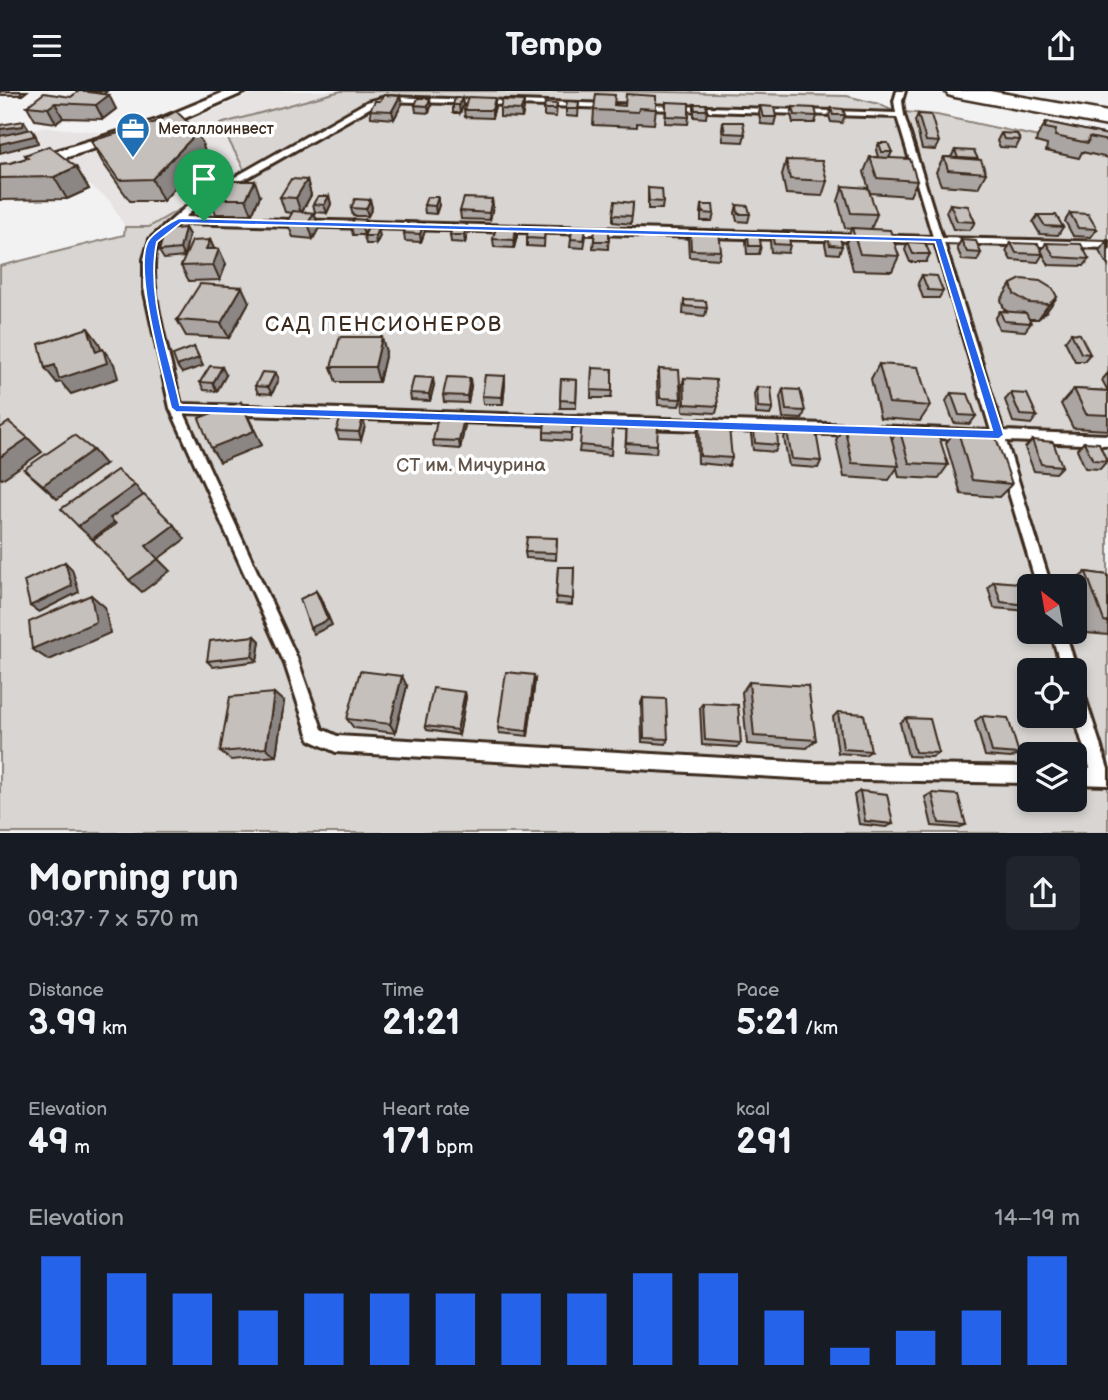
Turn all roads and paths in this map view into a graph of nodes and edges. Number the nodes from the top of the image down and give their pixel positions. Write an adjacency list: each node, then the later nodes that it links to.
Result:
1 (240, 91): 8 (street)
2 (901, 91): 6 (lane)
3 (1028, 91): 5 (main road)
4 (967, 92): 7 (main road)
5 (1108, 105)
6 (900, 115): 9 (lane); 10 (lane)
7 (1108, 120)
8 (0, 173)
9 (179, 221): 10 (lane); 12 (lane)
10 (939, 240): 11 (lane); 13 (lane)
11 (1108, 245)
12 (176, 408): 13 (lane); 17 (lane)
13 (999, 435): 14 (lane); 15 (lane)
14 (1108, 440)
15 (1040, 574)
16 (1087, 725): 19 (lane)
17 (1017, 775)
18 (1087, 776): 19 (lane)
19 (1105, 777)

